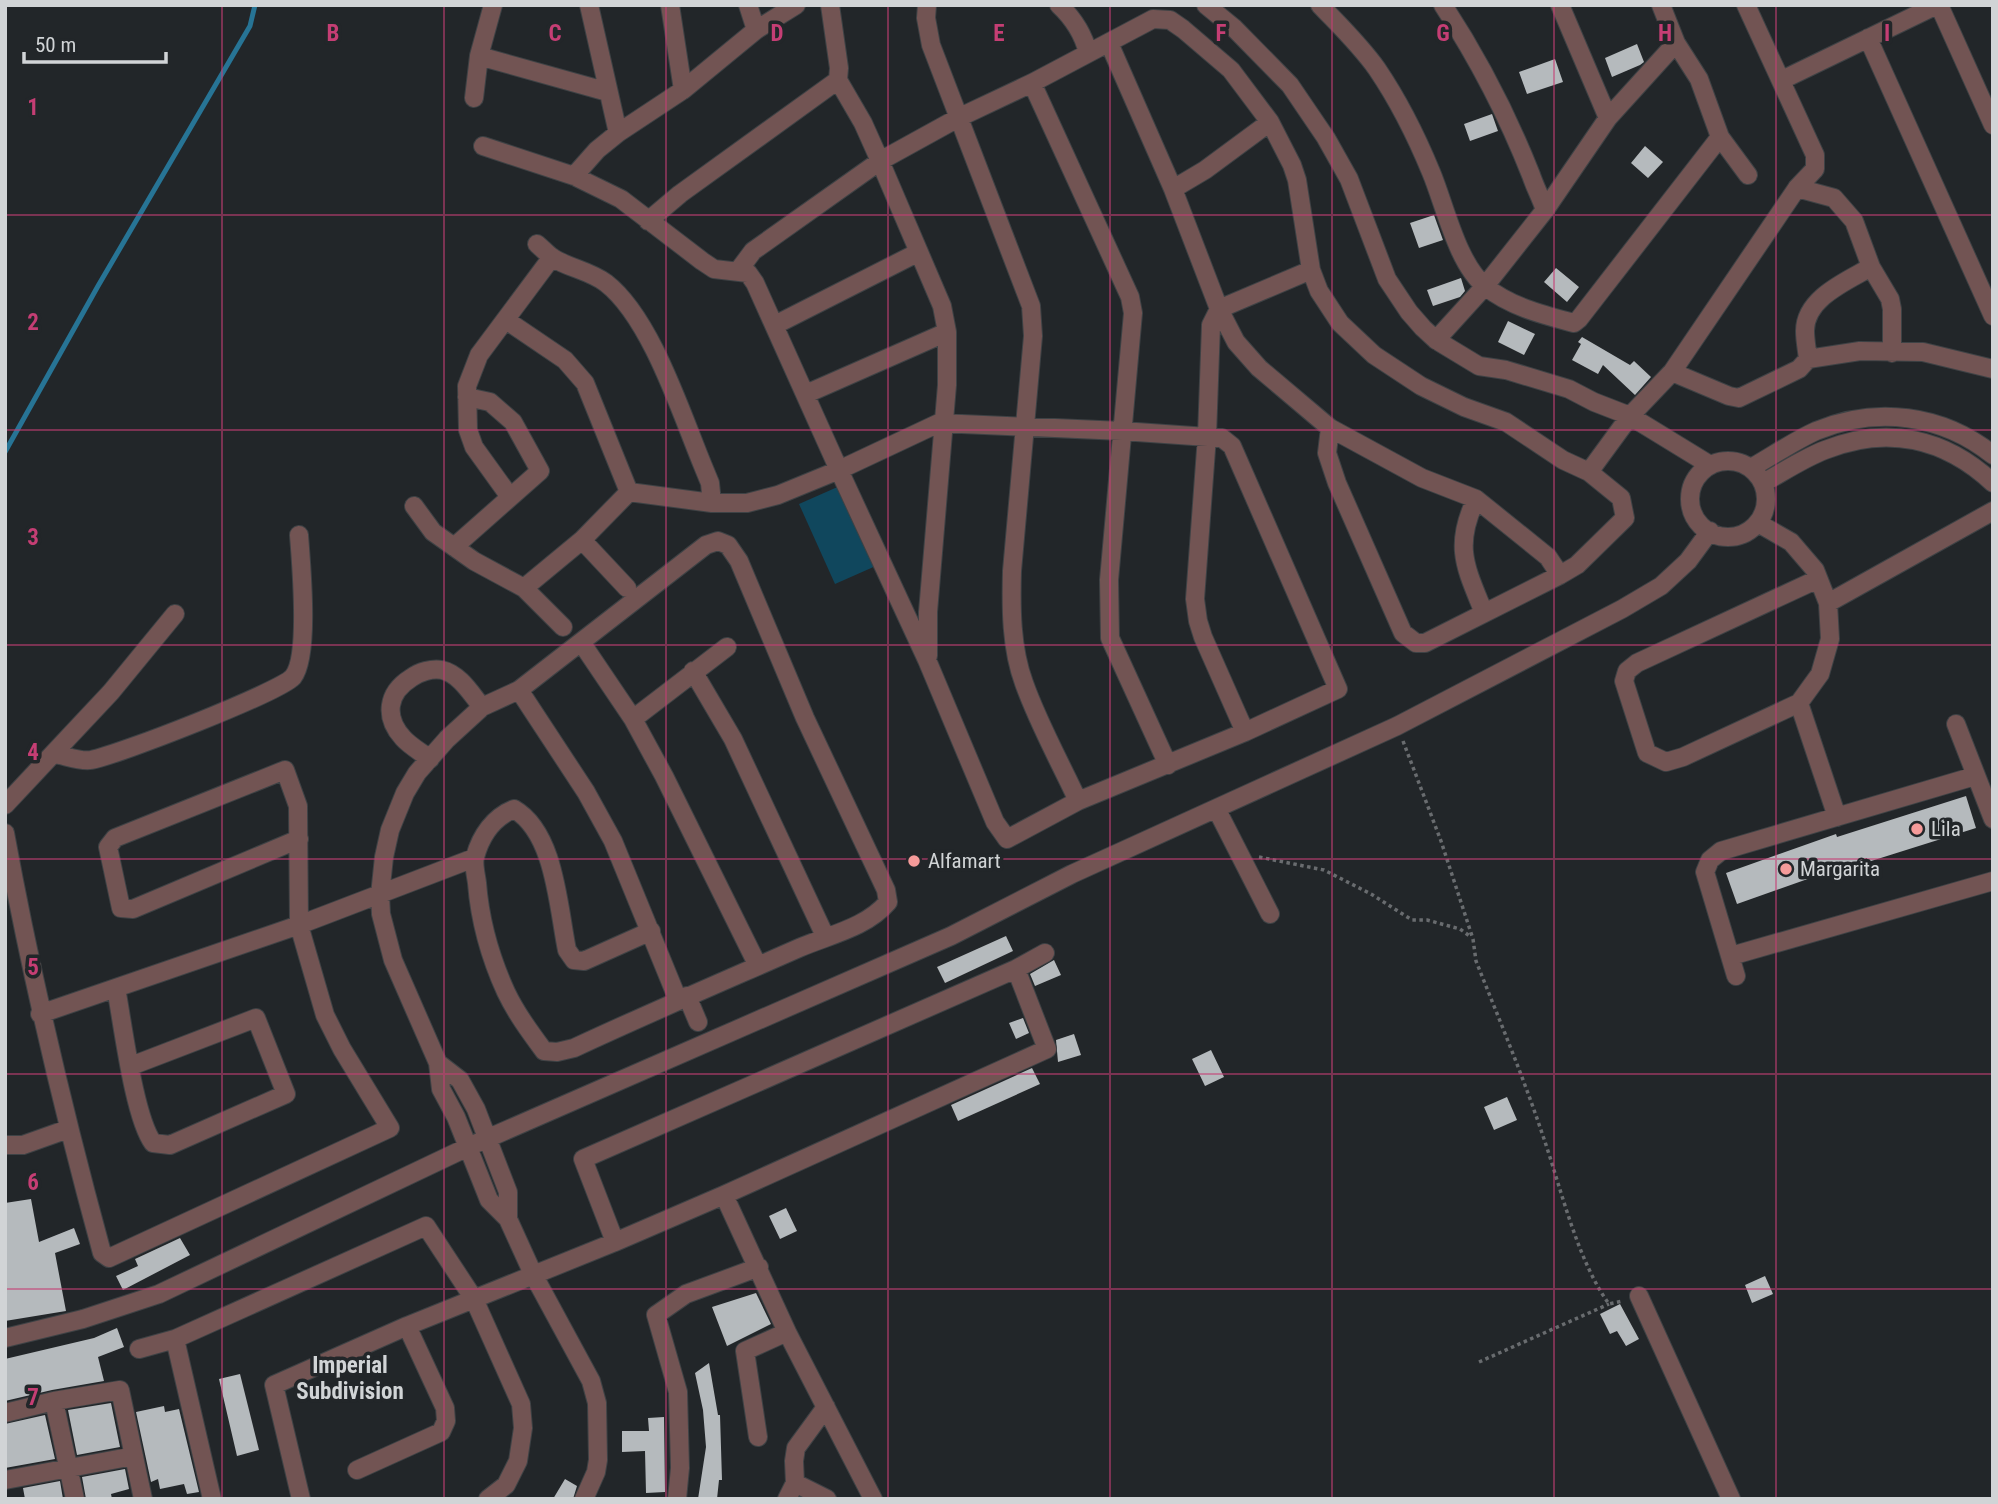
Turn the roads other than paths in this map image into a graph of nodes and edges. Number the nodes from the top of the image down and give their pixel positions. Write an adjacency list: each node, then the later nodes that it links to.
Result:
1 (493, 5): 21 (street)
2 (589, 5): 26 (street)
3 (670, 5): 25 (street)
4 (748, 5): 16 (street)
5 (796, 5): 16 (street)
6 (830, 5): 22 (street)
7 (927, 5): 28 (street)
8 (1059, 5): 20 (street)
9 (1206, 5): 54 (street)
10 (1320, 5): 48 (street)
11 (1443, 5): 40 (street)
12 (1560, 5): 29 (street)
13 (1661, 5): 19 (street)
14 (1746, 5): 23 (street)
15 (1938, 5): 17 (street); 31 (street)
16 (756, 30): 25 (street)
17 (1868, 38): 23 (street); 50 (street)
18 (1108, 43): 20 (street); 30 (street); 38 (street)
19 (1676, 43): 29 (street); 33 (street)
20 (1088, 54): 24 (street)
21 (479, 56): 26 (street); 27 (street)
22 (838, 80): 35 (street); 41 (street)
23 (1782, 80): 39 (street)
24 (1032, 83): 28 (street); 65 (street)
25 (683, 90): 32 (street)
26 (608, 92): 32 (street)
27 (474, 98)
28 (958, 118): 35 (street); 63 (street)
29 (1608, 118): 40 (street)
30 (1270, 122): 38 (street); 46 (street)
31 (1993, 125)
32 (618, 133): 37 (street)
33 (1720, 137): 36 (street); 48 (street)
34 (483, 146): 37 (street)
35 (880, 161): 43 (street); 47 (street)
36 (1748, 174)
37 (574, 176): 41 (street)
38 (1173, 188): 49 (street)
39 (1797, 188): 45 (street); 58 (street)
40 (1545, 210): 48 (street)
41 (648, 221): 47 (street)
42 (537, 244): 44 (street)
43 (919, 253): 52 (street); 53 (street)
44 (552, 257): 51 (street); 77 (street)
45 (1871, 267): 55 (street); 56 (street)
46 (1311, 270): 49 (street); 71 (street)
47 (738, 271): 52 (street)
48 (1485, 286): 54 (street)
49 (1219, 309): 64 (street); 66 (street)
50 (1993, 316)
51 (506, 320): 60 (street); 74 (street)
52 (775, 325): 59 (street)
53 (947, 332): 59 (street); 62 (street)
54 (1436, 340): 61 (street)
55 (1892, 353): 56 (street); 57 (street)
56 (1808, 359): 58 (street)
57 (1993, 369)
58 (1672, 372): 61 (street)
59 (806, 394): 70 (street)
60 (467, 397): 75 (street); 75 (street)
61 (1630, 416): 68 (street); 71 (street)
62 (944, 422): 63 (street); 70 (street); 95 (street)
63 (1026, 427): 65 (street); 107 (street)
64 (1330, 428): 76 (street); 90 (street)
65 (1122, 431): 66 (street); 105 (street)
66 (1207, 436): 102 (street); 102 (street)
67 (1993, 455): 69 (street)
68 (1710, 465): 69 (street); 81 (street)
69 (1751, 468): 72 (street)
70 (839, 470): 77 (street); 95 (street)
71 (1589, 472): 85 (street)
72 (1763, 483): 73 (street); 80 (street)
73 (1993, 483)
74 (629, 492): 77 (street); 83 (street)
75 (510, 497): 84 (street)
76 (1476, 499): 85 (street); 90 (street)
77 (712, 503)
78 (414, 506): 84 (street)
79 (1993, 511): 89 (street)
80 (1758, 523): 81 (street); 86 (street)
81 (1710, 531): 109 (street)
82 (299, 534): 103 (street)
83 (582, 540): 87 (street); 88 (street)
84 (454, 547): 88 (street)
85 (1560, 575): 90 (street)
86 (1818, 579): 89 (street); 98 (street)
87 (627, 587)
88 (524, 588): 92 (street)
89 (1828, 603): 98 (street)
90 (1484, 613)
91 (175, 614): 103 (street)
92 (564, 627)
93 (581, 642): 97 (street); 100 (street); 120 (street)
94 (727, 647): 96 (street)
95 (928, 660): 107 (street)
96 (693, 671): 100 (street); 120 (street)
97 (519, 690): 99 (street); 119 (street)
98 (1799, 703): 110 (street)
99 (482, 707): 104 (street); 104 (street)
100 (632, 719): 123 (street)
101 (1956, 724): 106 (street)
102 (1245, 732): 105 (street)
103 (55, 754): 108 (street)
104 (429, 758): 116 (street)
105 (1168, 765): 107 (street)
106 (1975, 776): 110 (street); 111 (street)
107 (1078, 801)
108 (5, 805)
109 (1217, 810): 117 (street); 133 (street)
110 (1837, 817): 122 (street)
111 (1993, 819)
112 (5, 833): 128 (street)
113 (299, 839): 113 (street); 118 (street)
114 (474, 858): 116 (street); 119 (street); 127 (street)
115 (1993, 881): 122 (street)
116 (380, 895): 118 (street); 130 (street)
117 (1269, 915)
118 (299, 925): 126 (street); 132 (street)
119 (651, 931): 127 (street)
120 (825, 936): 123 (street)
121 (1045, 953): 124 (street)
122 (1731, 956): 125 (street)
123 (758, 966): 127 (street)
124 (1016, 969): 136 (street); 138 (street)
125 (1736, 976)
126 (116, 988): 128 (street); 131 (street)
127 (682, 998): 129 (street)
128 (40, 1014): 132 (street)
129 (698, 1022)
130 (438, 1063): 133 (street); 135 (street)
131 (131, 1066): 131 (street)
132 (68, 1129): 134 (street)
133 (488, 1138): 135 (street); 137 (street)
134 (5, 1145)
135 (468, 1147): 137 (street); 145 (street)
136 (724, 1195): 138 (street); 139 (street)
137 (508, 1219): 140 (street)
138 (615, 1242): 140 (street)
139 (758, 1267): 144 (street); 163 (street)
140 (533, 1275): 142 (street); 162 (street)
141 (1639, 1296): 166 (street)
142 (474, 1298): 143 (street); 146 (street); 161 (street)
143 (407, 1326): 154 (street); 160 (street)
144 (788, 1332): 149 (street); 151 (street)
145 (5, 1338)
146 (175, 1339): 147 (street); 159 (street)
147 (139, 1349)
148 (54, 1401): 150 (street); 152 (street); 153 (street)
149 (826, 1407): 156 (street); 165 (street)
150 (5, 1413)
151 (758, 1437)
152 (134, 1456): 153 (street); 158 (street)
153 (68, 1467): 155 (street); 157 (street)
154 (357, 1470)
155 (5, 1480)
156 (791, 1491): 164 (street)
157 (75, 1499)
158 (143, 1499)
159 (212, 1499)
160 (301, 1499)
161 (488, 1499)
162 (584, 1499)
163 (677, 1499)
164 (827, 1499)
165 (873, 1499)
166 (1731, 1499)

